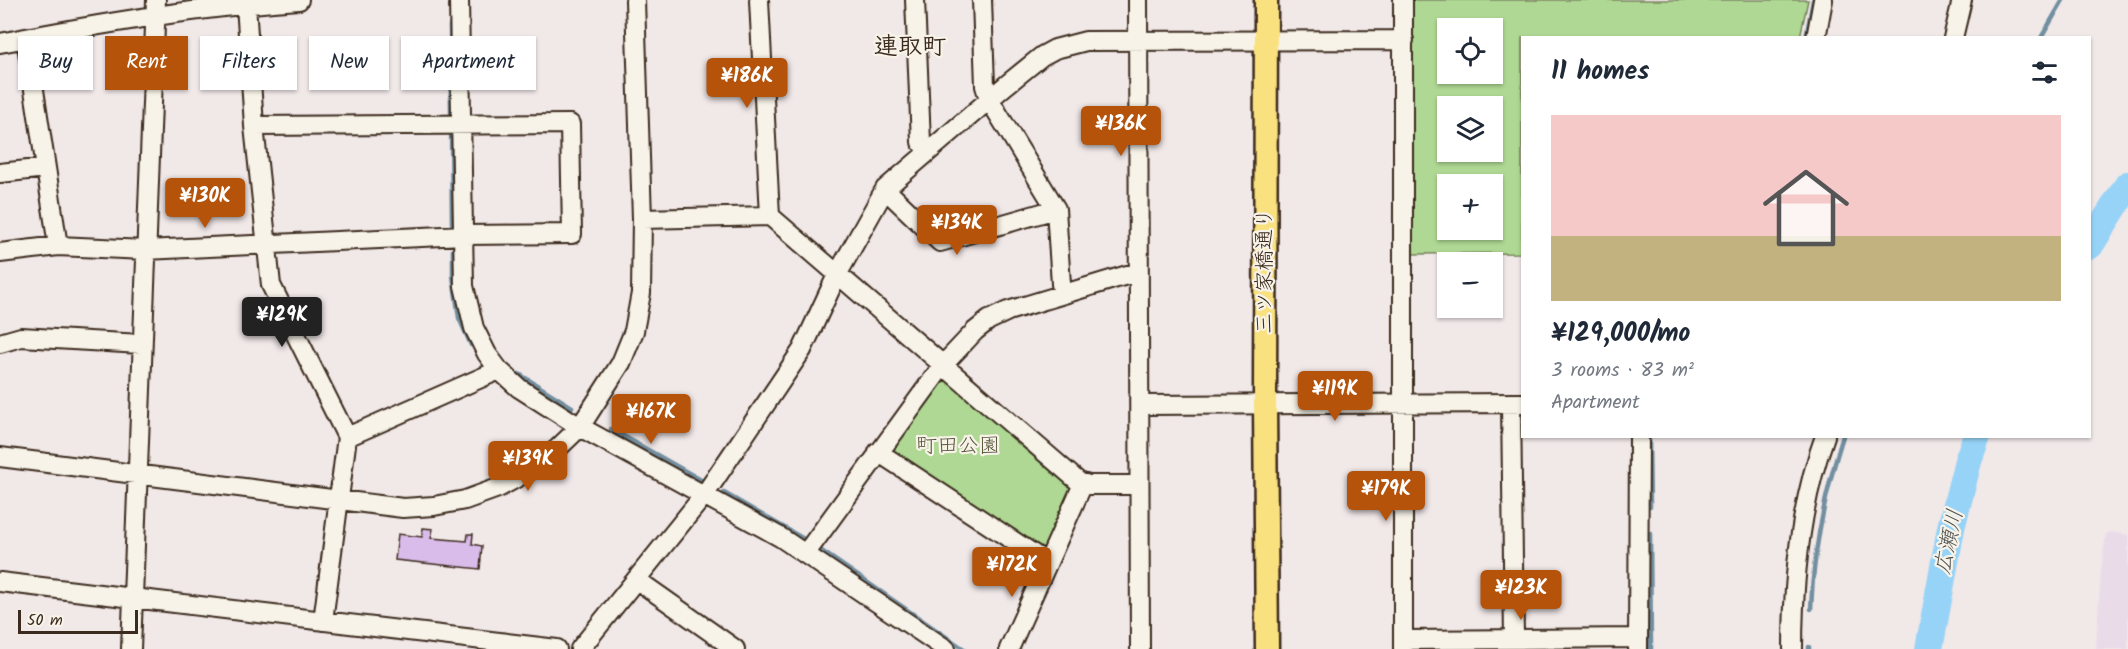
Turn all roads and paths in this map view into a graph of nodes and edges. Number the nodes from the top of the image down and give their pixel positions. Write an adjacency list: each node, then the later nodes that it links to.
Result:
1 (298, 0): 12 (street)
2 (459, 0): 24 (street)
3 (636, 0): 32 (street)
4 (759, 0): 31 (street)
5 (915, 0): 26 (street)
6 (982, 0): 23 (street)
7 (1138, 0): 18 (street)
8 (1266, 0): 19 (main road, 三ツ家橋通り)
9 (1403, 0): 20 (street)
10 (1823, 0): 15 (street)
11 (1962, 0): 16 (street)
12 (246, 4): 13 (street); 25 (street)
13 (155, 7): 14 (street); 36 (street)
14 (34, 36)
15 (1816, 36)
16 (1953, 36)
17 (18, 40): 21 (street)
18 (1138, 40): 19 (street); 23 (street); 38 (street)
19 (1266, 40): 20 (street); 48 (main road, 三ツ家橋通り)
20 (1404, 40): 46 (street)
21 (0, 43)
22 (34, 90): 27 (street)
23 (989, 99): 26 (street); 30 (street)
24 (462, 125): 25 (street); 33 (street); 33 (street)
25 (254, 126): 34 (street)
26 (928, 152): 29 (street)
27 (46, 168): 28 (street); 35 (street)
28 (0, 173)
29 (885, 189): 30 (street); 39 (street)
30 (1056, 209): 40 (street)
31 (770, 216): 32 (street); 39 (street)
32 (642, 219): 49 (street)
33 (464, 235): 34 (street); 44 (street)
34 (267, 245): 36 (street); 50 (street)
35 (58, 246): 36 (street); 37 (street)
36 (145, 250): 42 (street)
37 (0, 254)
38 (1139, 274): 40 (street); 47 (street)
39 (837, 275): 43 (street); 58 (street)
40 (1063, 294): 43 (street)
41 (0, 344): 42 (street)
42 (141, 344): 55 (street)
43 (943, 365): 53 (street); 56 (street)
44 (499, 370): 49 (street); 50 (street)
45 (1517, 403): 46 (street); 66 (street)
46 (1404, 404): 48 (street); 68 (street)
47 (1140, 405): 48 (street); 57 (street)
48 (1265, 405): 77 (main road, 三ツ家橋通り)
49 (580, 427): 58 (street); 59 (street)
50 (347, 437): 59 (street)
51 (1639, 438): 67 (street)
52 (1824, 438): 78 (street)
53 (878, 452): 60 (street); 61 (street)
54 (0, 457): 55 (street)
55 (137, 475): 59 (street); 64 (street)
56 (1083, 484): 57 (street); 61 (street)
57 (1139, 485): 76 (street)
58 (705, 494): 60 (street); 62 (street)
59 (337, 501): 65 (street)
60 (806, 553): 74 (street)
61 (1048, 561): 75 (street)
62 (637, 580): 72 (street); 73 (street)
63 (0, 582): 64 (street)
64 (133, 598): 65 (street); 70 (street)
65 (323, 621): 69 (street)
66 (1514, 639): 67 (street); 68 (street)
67 (1638, 643)
68 (1404, 644)
69 (529, 647): 71 (street)
70 (131, 649)
71 (557, 649)
72 (580, 649)
73 (735, 649)
74 (946, 649)
75 (1009, 649)
76 (1140, 649)
77 (1268, 649)
78 (1793, 649)

